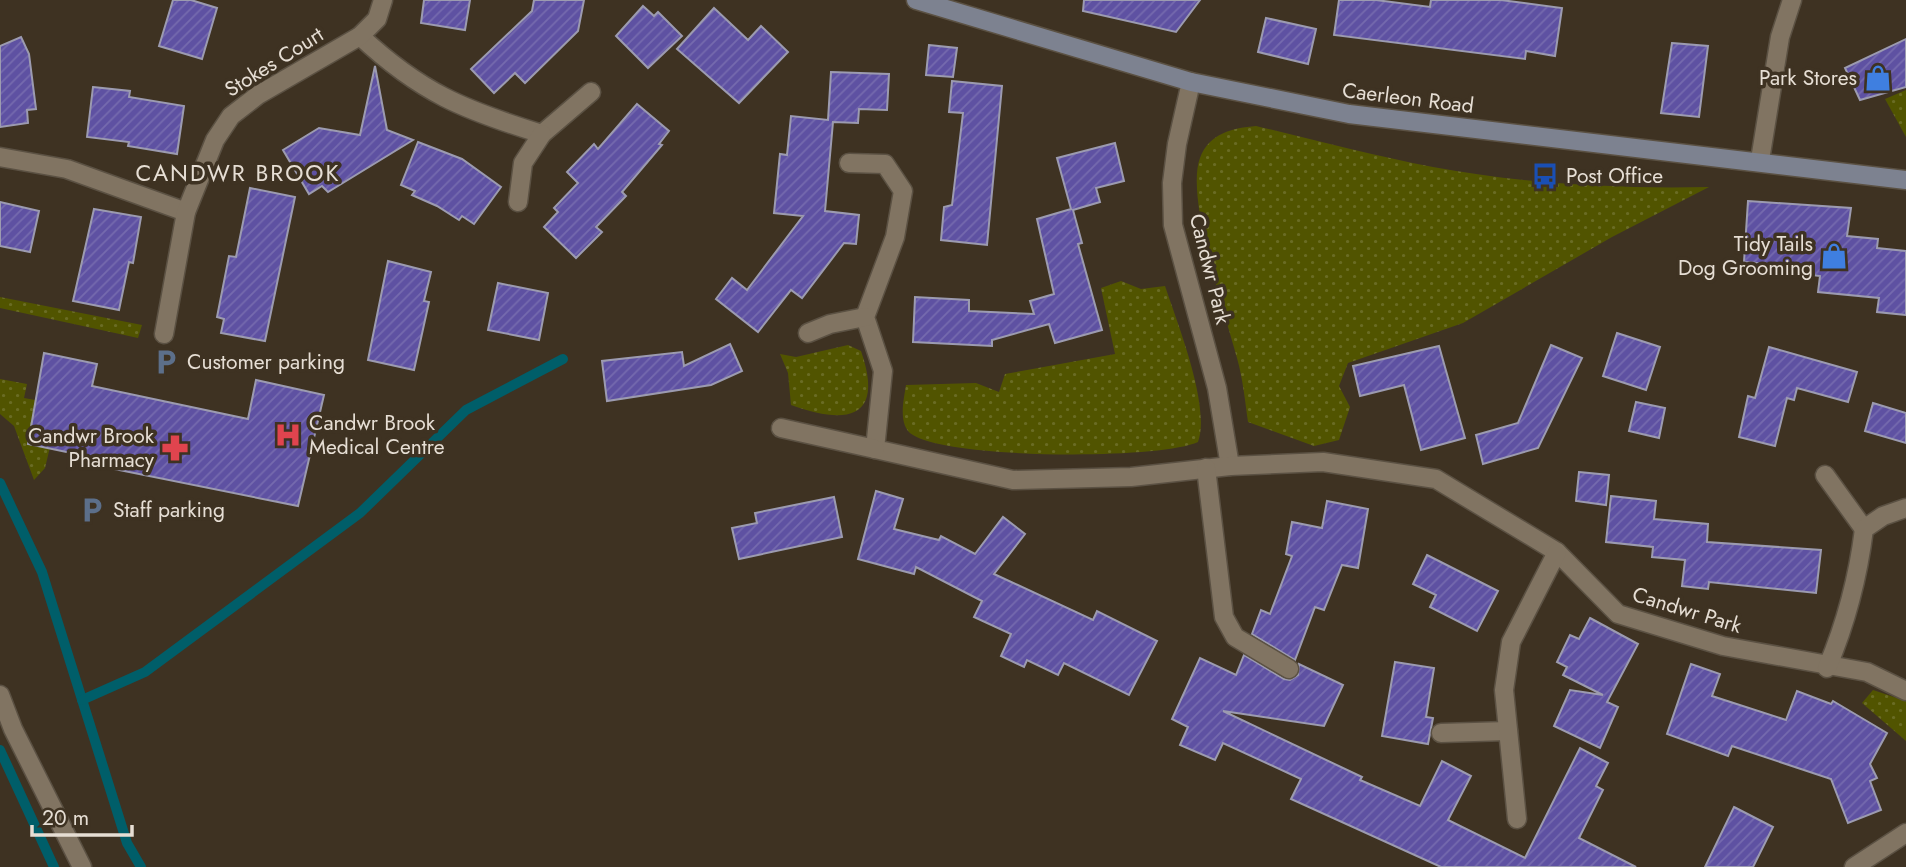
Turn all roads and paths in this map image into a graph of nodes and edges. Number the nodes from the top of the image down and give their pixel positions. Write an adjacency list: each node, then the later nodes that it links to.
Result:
1 (383, 0): 4 (street, Stokes Court)
2 (916, 0): 5 (main road, Caerleon Road)
3 (1792, 0): 9 (street)
4 (360, 36): 7 (street); 13 (street, Stokes Court)
5 (1191, 82): 9 (main road, Caerleon Road); 19 (street, Candwr Park)
6 (591, 92): 7 (street)
7 (542, 134): 12 (street)
8 (0, 157): 13 (street)
9 (1760, 160): 11 (main road, Caerleon Road)
10 (849, 163): 14 (street)
11 (1906, 180)
12 (518, 202)
13 (186, 212): 16 (street, Stokes Court)
14 (865, 317): 15 (street); 18 (street)
15 (807, 333)
16 (164, 334)
17 (781, 428): 18 (street, Candwr Park)
18 (875, 449): 20 (street, Candwr Park)
19 (1230, 466): 20 (street, Candwr Park); 24 (street, Candwr Park)
20 (1206, 468): 26 (street)
21 (1825, 475): 23 (street)
22 (1906, 508): 23 (street)
23 (1864, 529): 25 (street)
24 (1556, 552): 25 (street, Candwr Park); 29 (street)
25 (1827, 668): 27 (street, Candwr Park)
26 (1289, 669)
27 (1906, 691)
28 (0, 695): 33 (street)
29 (1508, 731): 30 (street); 31 (street)
30 (1441, 733)
31 (1517, 818)
32 (1906, 833): 34 (street)
33 (82, 867)
34 (1854, 867)

